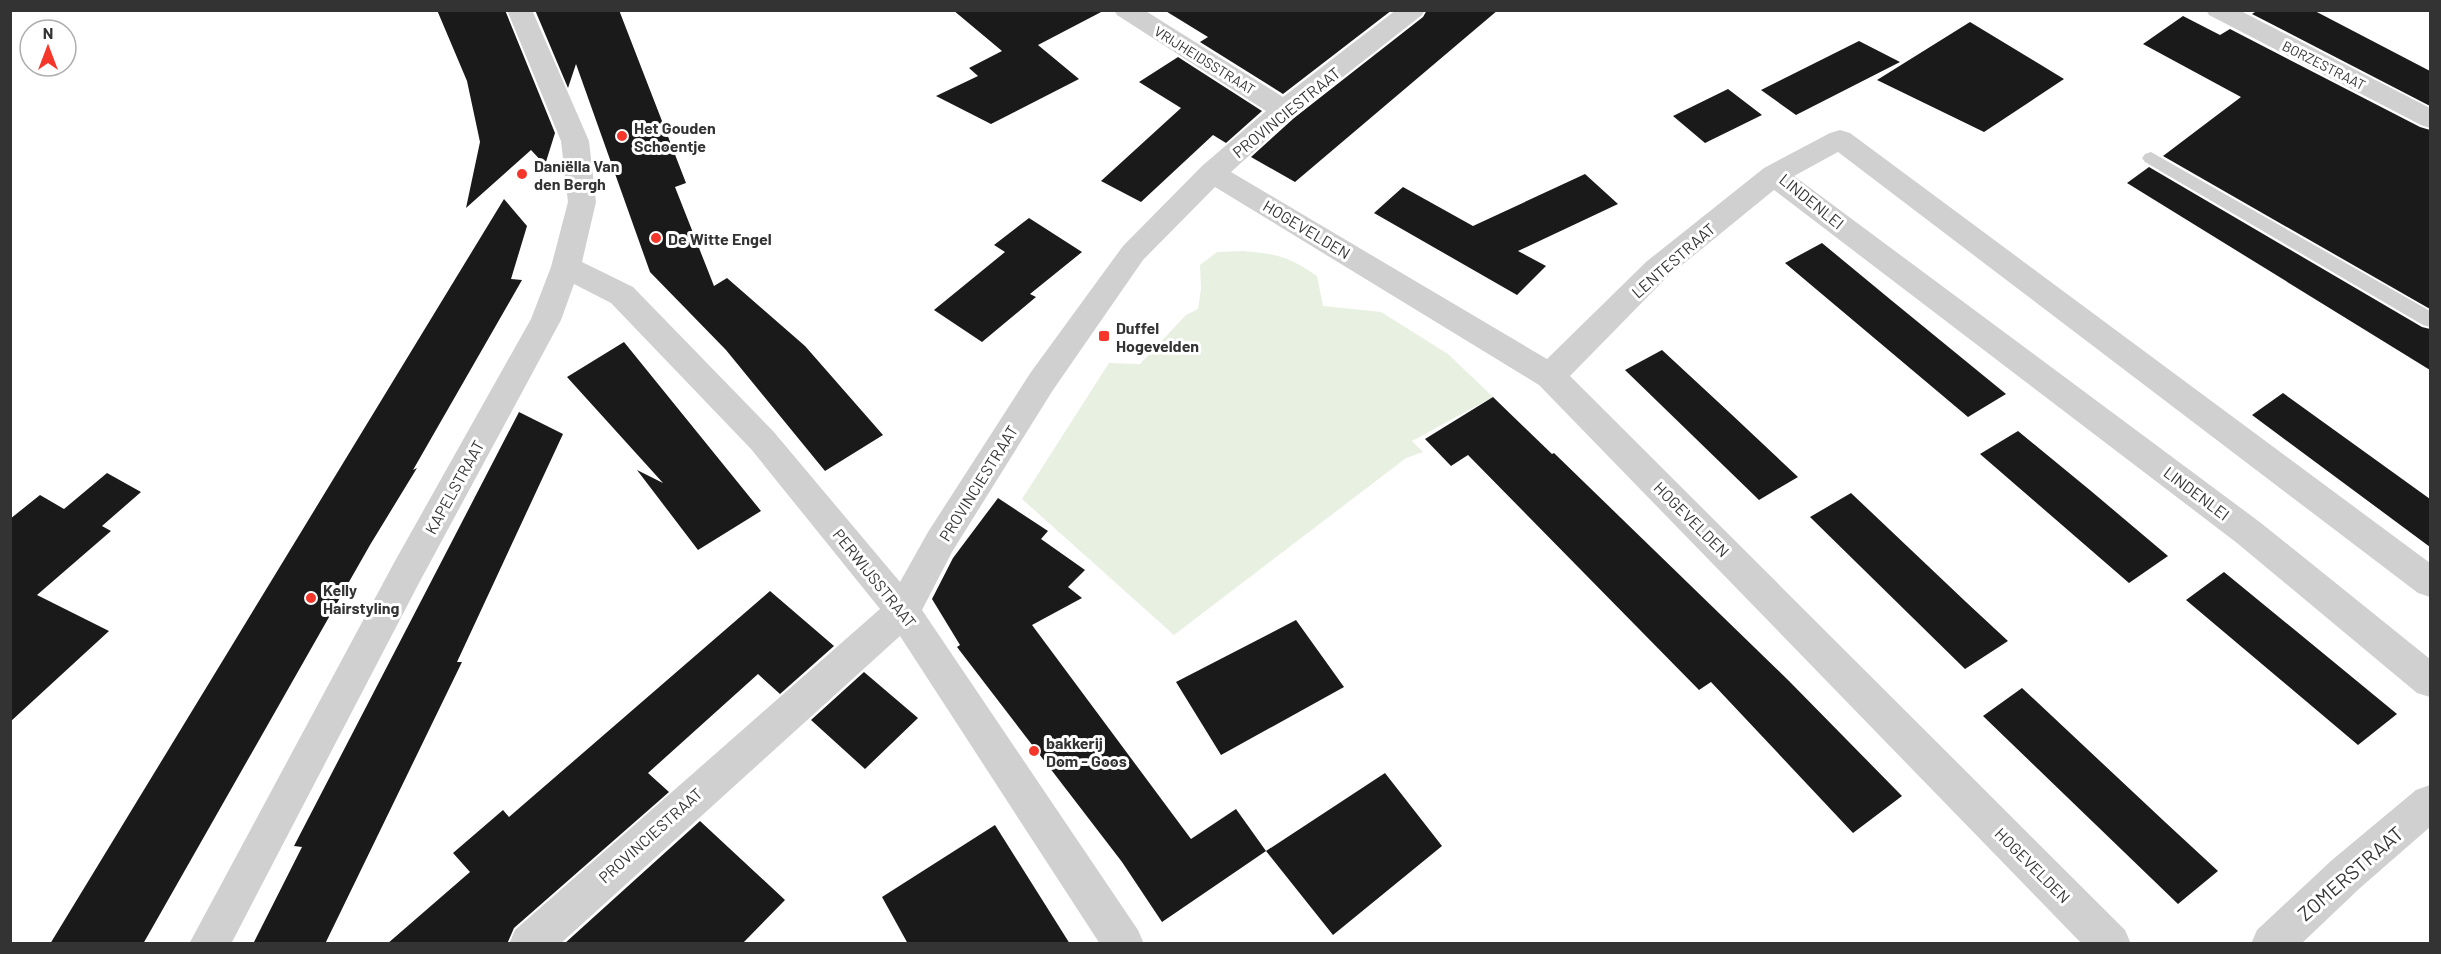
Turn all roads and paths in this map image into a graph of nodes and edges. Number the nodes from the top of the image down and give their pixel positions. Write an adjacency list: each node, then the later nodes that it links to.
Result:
1 (519, 10): 10 (street, KAPELSTRAAT)
2 (1126, 10): 5 (street, VRIJHEIDSSTRAAT)
3 (1413, 10): 5 (street, PROVINCIESTRAAT)
4 (2218, 10): 6 (street, BORZESTRAAT)
5 (1284, 110): 8 (street, PROVINCIESTRAAT)
6 (2430, 119)
7 (2151, 158): 11 (lane)
8 (1212, 173): 12 (street, HOGEVELDEN); 14 (street, PROVINCIESTRAAT)
9 (1774, 175): 12 (street, LENTESTRAAT); 13 (street, LINDENLEI); 15 (street, LINDENLEI)
10 (566, 267): 14 (street, PERWIJSSTRAAT); 17 (street, KAPELSTRAAT)
11 (2430, 321)
12 (1550, 376): 20 (street, HOGEVELDEN)
13 (2430, 582)
14 (903, 611): 18 (street, PROVINCIESTRAAT); 19 (street, PERWIJSSTRAAT)
15 (2430, 681)
16 (2430, 803): 21 (street, ZOMERSTRAAT)
17 (209, 944)
18 (530, 944)
19 (1124, 944)
20 (2111, 944)
21 (2271, 944)

